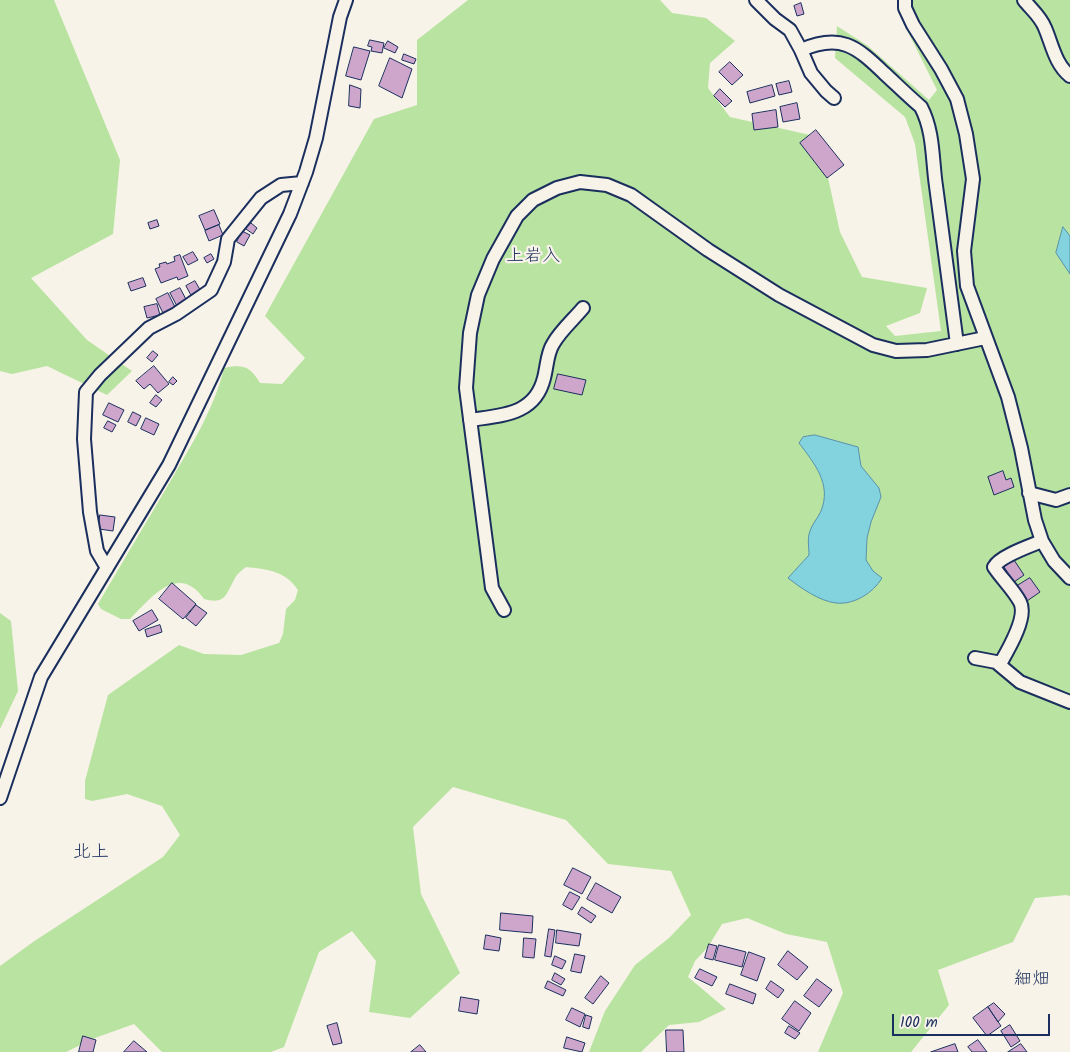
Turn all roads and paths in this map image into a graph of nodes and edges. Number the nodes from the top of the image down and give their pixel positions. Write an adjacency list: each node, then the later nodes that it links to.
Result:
1 (346, 0): 8 (street)
2 (756, 0): 5 (street)
3 (905, 0): 10 (street)
4 (1024, 0): 6 (street)
5 (802, 50): 7 (street); 11 (street)
6 (1070, 76)
7 (834, 98)
8 (302, 183): 16 (street); 16 (street)
9 (582, 308): 12 (street)
10 (985, 338): 11 (street); 13 (street)
11 (957, 344): 12 (street)
12 (470, 420): 18 (street)
13 (1029, 493): 14 (street); 15 (street)
14 (1070, 495)
15 (1042, 541): 17 (street); 20 (street)
16 (107, 568): 22 (street)
17 (1070, 578)
18 (504, 610)
19 (975, 658): 20 (street)
20 (1000, 664): 21 (street)
21 (1070, 702)
22 (0, 798)

